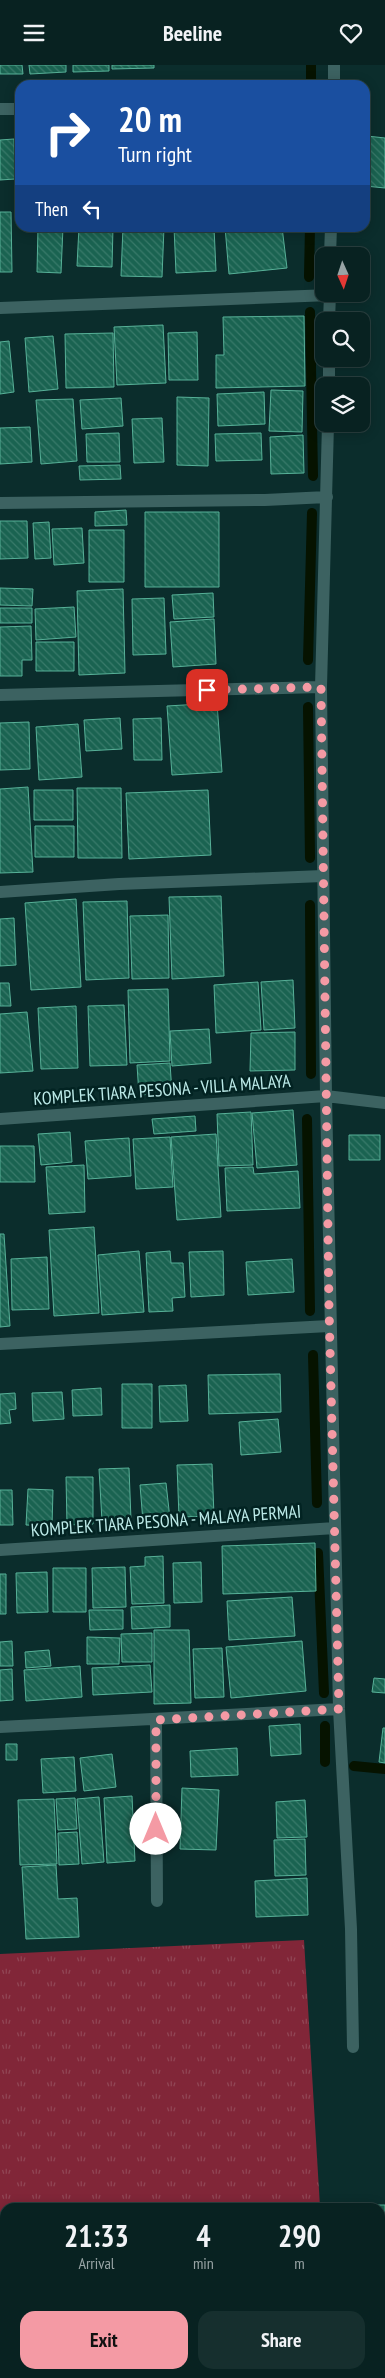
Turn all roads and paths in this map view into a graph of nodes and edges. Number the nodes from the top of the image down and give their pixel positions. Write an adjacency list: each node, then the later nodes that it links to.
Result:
1 (334, 65): 2 (street)
2 (334, 80)
3 (0, 109): 4 (street)
4 (15, 109)
5 (331, 232): 6 (street)
6 (330, 247)
7 (315, 295): 8 (street)
8 (0, 308)
9 (328, 432): 10 (street)
10 (328, 497): 11 (street); 12 (street)
11 (0, 503)
12 (321, 687): 13 (street); 14 (street)
13 (0, 695)
14 (323, 876): 15 (street); 16 (street)
15 (0, 892)
16 (326, 1096): 17 (street, KOMPLEK TIARA PESONA - VILLA MALAYA); 18 (street, KOMPLEK TIARA PESONA - VILLA MALAYA); 19 (street)
17 (385, 1103)
18 (0, 1119)
19 (329, 1326): 20 (street); 21 (street)
20 (0, 1344)
21 (335, 1527): 22 (street, KOMPLEK TIARA PESONA - MALAYA PERMAI); 23 (street)
22 (0, 1550)
23 (339, 1709): 24 (street); 27 (street)
24 (156, 1720): 25 (street); 26 (street)
25 (0, 1727)
26 (157, 1901)
27 (354, 2047)

